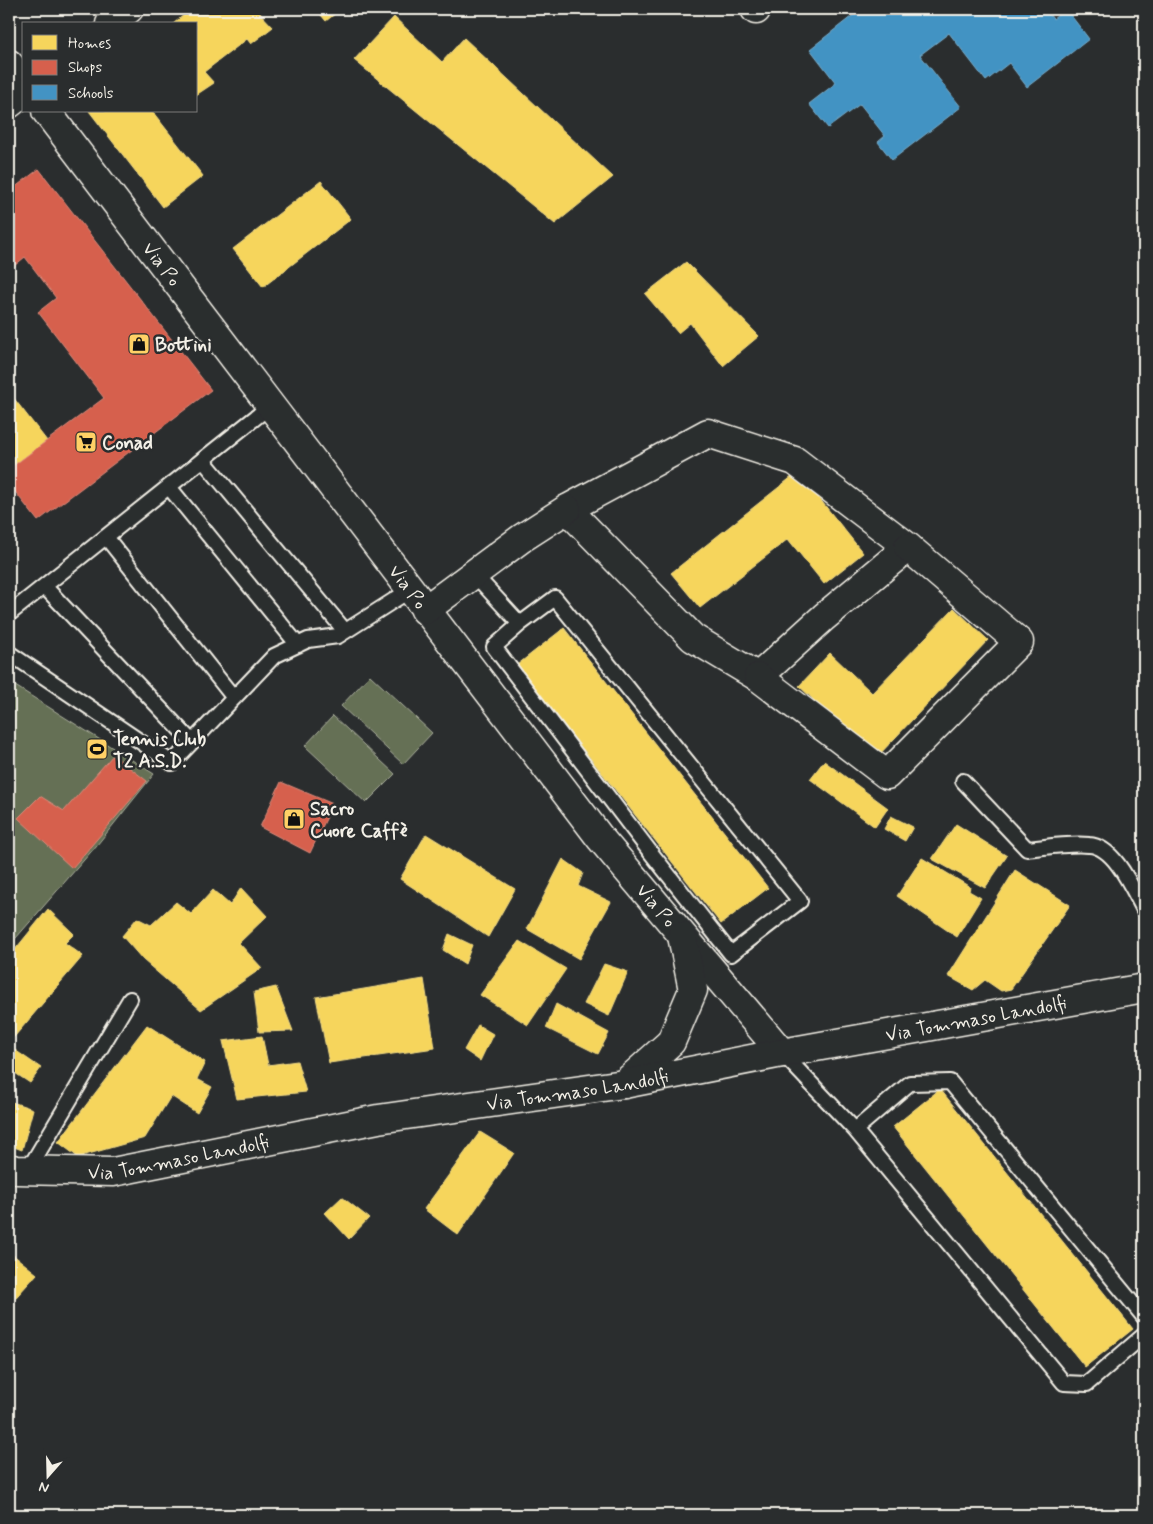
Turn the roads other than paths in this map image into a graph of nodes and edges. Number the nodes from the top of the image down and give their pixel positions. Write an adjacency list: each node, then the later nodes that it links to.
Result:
1 (129, 9): 2 (street)
2 (113, 22)
3 (9, 64): 4 (street)
4 (22, 80)
5 (22, 94): 6 (street)
6 (9, 104)
7 (47, 112): 8 (street, Via Po)
8 (270, 406): 9 (lane); 16 (street, Via Po)
9 (202, 460): 10 (lane); 19 (lane)
10 (169, 487): 12 (lane); 20 (lane)
11 (567, 509): 13 (street); 14 (street); 22 (street)
12 (106, 537): 15 (lane); 23 (lane)
13 (908, 547): 22 (street); 22 (street)
14 (474, 574): 16 (street); 18 (lane)
15 (44, 586): 17 (lane); 24 (lane)
16 (418, 600): 19 (lane); 27 (street, Via Po)
17 (9, 614)
18 (520, 624): 18 (lane)
19 (344, 631): 20 (lane)
20 (298, 645): 23 (lane)
21 (9, 653): 24 (lane)
22 (758, 677)
23 (234, 698): 24 (lane)
24 (192, 742)
25 (963, 781): 26 (lane)
26 (1144, 910)
27 (682, 934): 30 (street, Via Po); 31 (street)
28 (1144, 988): 30 (street, Via Tommaso Landolfi)
29 (130, 1000): 33 (lane)
30 (782, 1053): 31 (street, Via Tommaso Landolfi); 32 (lane)
31 (624, 1084): 33 (street, Via Tommaso Landolfi)
32 (855, 1130): 34 (lane); 35 (lane)
33 (18, 1169)
34 (1144, 1317)
35 (1144, 1336)

